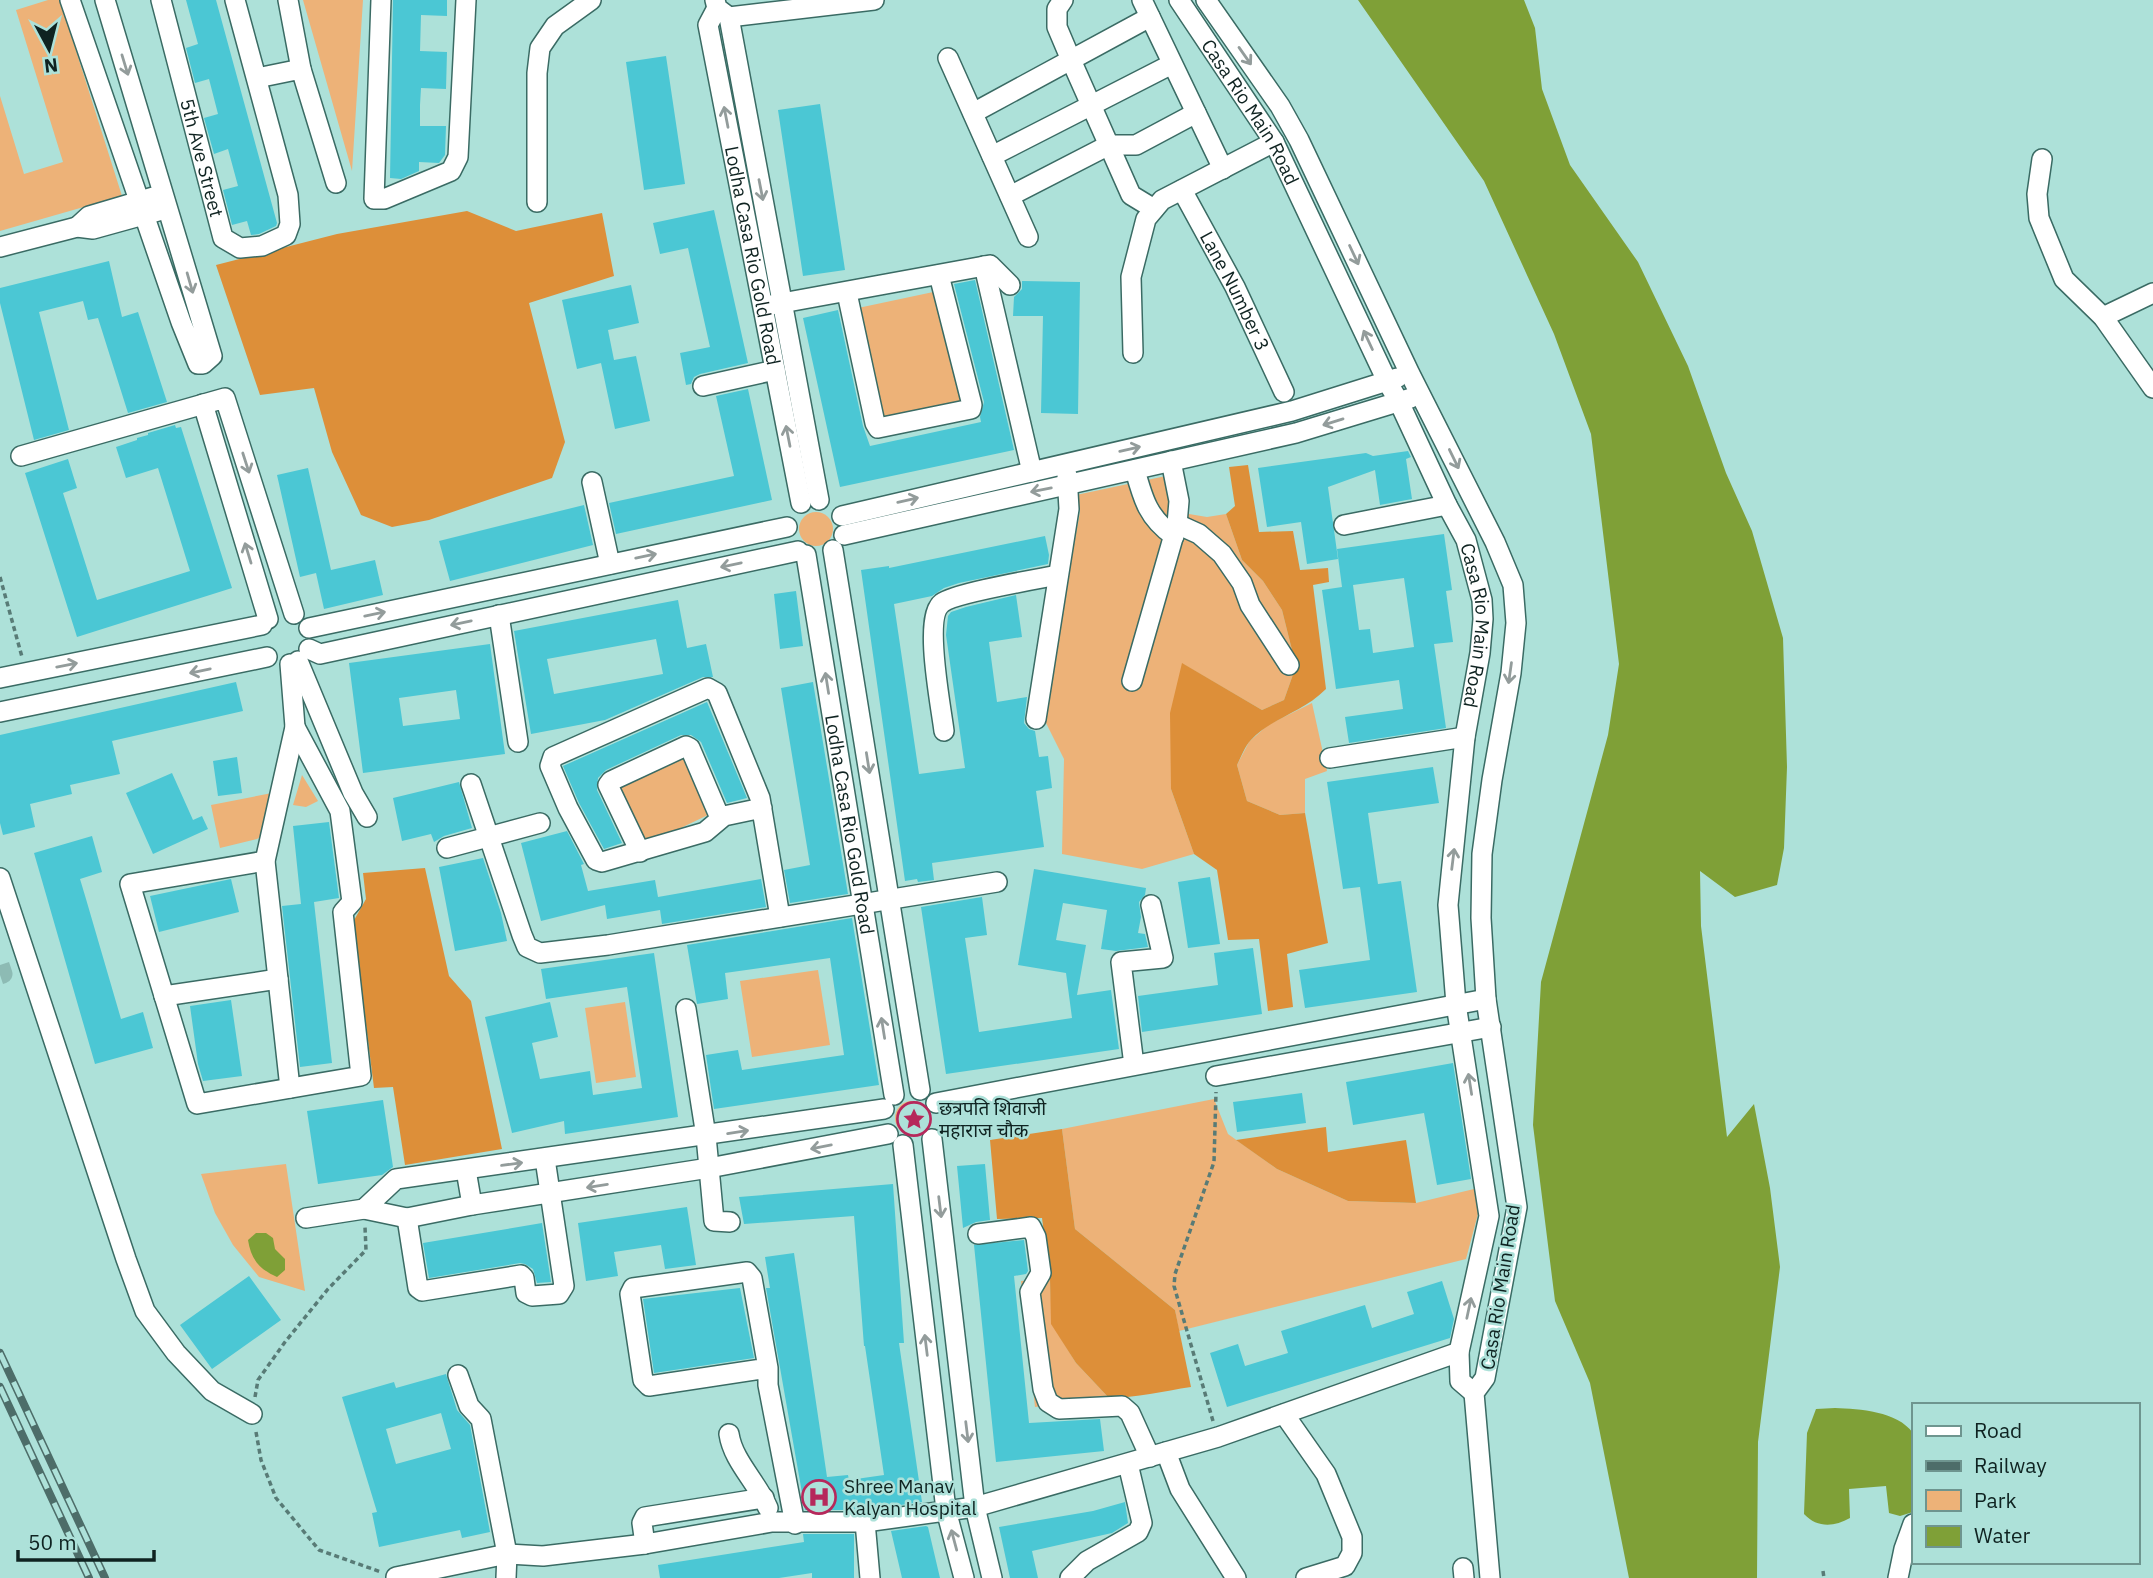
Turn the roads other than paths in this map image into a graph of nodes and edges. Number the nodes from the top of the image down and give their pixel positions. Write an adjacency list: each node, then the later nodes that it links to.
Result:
1 (70, 0): 33 (street)
2 (105, 0): 31 (street, one-way to 31)
3 (161, 0): 19 (street, 5th Ave Street)
4 (236, 0): 19 (street)
5 (288, 0): 18 (street)
6 (381, 0): 7 (street)
7 (466, 0)
8 (591, 0): 32 (street)
9 (874, 0): 13 (street)
10 (1063, 0): 16 (street)
11 (1179, 0): 23 (street, Casa Rio Main Road)
12 (1206, 0): 46 (street, Casa Rio Main Road, one-way to 46)
13 (720, 8): 42 (street, Lodha Casa Rio Gold Road)
14 (1146, 8): 16 (street); 17 (street)
15 (948, 58): 21 (street)
16 (1071, 60): 20 (street); 21 (street)
17 (1172, 64): 20 (street); 22 (street)
18 (301, 69): 19 (street); 28 (street)
19 (257, 78)
20 (1091, 105): 24 (street); 25 (street)
21 (973, 113): 25 (street)
22 (1196, 113): 24 (street); 27 (street)
23 (1274, 142): 27 (street); 47 (street, Casa Rio Main Road, one-way to 23)
24 (1109, 145): 30 (street); 34 (street)
25 (992, 156): 30 (street)
26 (2042, 159): 43 (street)
27 (1223, 169): 29 (street)
28 (336, 183)
29 (1182, 190): 34 (street); 50 (street, Lane Number 3)
30 (1010, 196): 35 (street)
31 (166, 201): 33 (street); 33 (street, one-way to 33)
32 (537, 202)
33 (143, 208): 36 (street)
34 (1154, 209): 44 (street)
35 (1028, 237)
36 (0, 247)
37 (984, 266): 38 (street); 39 (street); 61 (street)
38 (939, 275): 40 (street); 40 (street)
39 (1010, 285)
40 (847, 293): 42 (street)
41 (2153, 293): 43 (street)
42 (772, 305): 45 (street, Lodha Casa Rio Gold Road); 65 (street, Lodha Casa Rio Gold Road)
43 (2103, 317): 49 (street)
44 (1133, 353)
45 (775, 370): 48 (street); 65 (street, Lodha Casa Rio Gold Road, one-way to 45)
46 (1410, 373): 47 (street); 51 (street, Casa Rio Main Road)
47 (1387, 381): 52 (street, Casa Rio Main Road); 54 (street)
48 (703, 386)
49 (2153, 388)
50 (1284, 392)
51 (1422, 395): 52 (street); 107 (street, Casa Rio Main Road, one-way to 107)
52 (1399, 402): 55 (street, one-way to 55); 66 (street, Casa Rio Main Road)
53 (203, 404): 56 (street); 74 (street, one-way to 74); 76 (street, one-way to 53)
54 (1266, 417): 55 (street); 57 (street, one-way to 54)
55 (1271, 439): 58 (street)
56 (21, 456)
57 (1092, 457): 59 (street); 62 (street)
58 (1171, 461): 60 (street); 69 (street)
59 (1065, 464): 61 (street); 64 (street)
60 (1135, 470): 62 (street); 69 (street)
61 (1032, 472): 70 (street, one-way to 61)
62 (1097, 479): 64 (street)
63 (592, 481): 72 (street)
64 (1069, 485): 70 (street, one-way to 70); 73 (street)
65 (810, 501): 68 (street); 70 (street)
66 (1447, 505): 67 (street); 87 (street, Casa Rio Main Road)
67 (1344, 525)
68 (787, 527): 71 (street, Lodha Casa Rio Gold Road); 72 (street, one-way to 68)
69 (1175, 530): 80 (street); 82 (street)
70 (839, 533): 71 (street); 101 (street, Lodha Casa Rio Gold Road, one-way to 101)
71 (802, 553): 75 (street, one-way to 75); 102 (street, Lodha Casa Rio Gold Road, one-way to 71)
72 (610, 564): 77 (street, one-way to 72)
73 (1058, 575): 84 (street); 86 (street)
74 (294, 614): 76 (street); 77 (street)
75 (499, 615): 79 (street, one-way to 79); 88 (street)
76 (265, 622): 78 (street); 81 (street, one-way to 76)
77 (309, 628): 79 (street)
78 (267, 657): 79 (street); 83 (street, one-way to 83)
79 (299, 658): 85 (street); 92 (street)
80 (1289, 665)
81 (0, 678)
82 (1132, 681)
83 (0, 712)
84 (1035, 719)
85 (295, 727): 98 (street); 114 (street)
86 (944, 731)
87 (1465, 737): 89 (street); 108 (street, Casa Rio Main Road, one-way to 87)
88 (518, 742)
89 (1330, 758)
90 (471, 784): 95 (street)
91 (762, 808): 93 (street); 97 (street); 104 (street)
92 (367, 817)
93 (720, 818): 97 (street); 97 (street)
94 (540, 823): 95 (street)
95 (489, 838): 96 (street); 104 (street)
96 (447, 848)
97 (640, 852)
98 (265, 860): 105 (street); 106 (street)
99 (0, 878): 135 (street)
100 (997, 881): 101 (street)
101 (890, 899): 102 (street); 115 (street, Lodha Casa Rio Gold Road)
102 (863, 904): 104 (street); 116 (street, Lodha Casa Rio Gold Road, one-way to 102)
103 (1151, 905): 112 (street)
104 (780, 917)
105 (278, 979): 106 (street); 114 (street)
106 (164, 996): 114 (street)
107 (1486, 999): 108 (street); 110 (street, Casa Rio Main Road)
108 (1456, 1004): 111 (street, Casa Rio Main Road); 112 (street)
109 (686, 1009): 118 (street)
110 (1491, 1027): 111 (street); 134 (street, Casa Rio Main Road)
111 (1461, 1032): 113 (street); 131 (street, Casa Rio Main Road, one-way to 111)
112 (1134, 1065): 117 (street)
113 (1216, 1076)
114 (290, 1088)
115 (920, 1090): 116 (street); 117 (street)
116 (889, 1102): 118 (street, one-way to 116); 120 (street, Lodha Casa Rio Gold Road)
117 (936, 1103): 119 (street)
118 (706, 1136): 121 (street); 122 (street)
119 (932, 1139): 120 (street); 141 (street, one-way to 141)
120 (895, 1140): 122 (street, one-way to 122); 142 (street, Lodha Casa Rio Gold Road, one-way to 120)
121 (545, 1159): 123 (street, one-way to 121); 124 (street)
122 (709, 1168): 124 (street, one-way to 124); 129 (street)
123 (467, 1170): 125 (street); 126 (street)
124 (551, 1194): 125 (street); 128 (street)
125 (472, 1205): 128 (street)
126 (364, 1209): 127 (street); 128 (street)
127 (306, 1218)
128 (407, 1218)
129 (730, 1222)
130 (978, 1234): 138 (street)
131 (1459, 1352): 134 (street, Casa Rio Main Road); 136 (street)
132 (768, 1368): 132 (street); 145 (street)
133 (458, 1375): 148 (street)
134 (1474, 1393): 157 (street, Casa Rio Main Road)
135 (252, 1414)
136 (1284, 1414): 138 (street); 156 (street)
137 (729, 1434): 140 (street)
138 (1158, 1455): 139 (street); 155 (street)
139 (1128, 1464): 141 (street); 154 (street)
140 (764, 1498): 143 (street); 147 (street)
141 (975, 1507): 142 (street); 153 (street)
142 (946, 1510): 144 (street); 152 (street, Lodha Casa Rio Gold Road, one-way to 142)
143 (772, 1522): 145 (street); 147 (street)
144 (865, 1522): 145 (street); 151 (street)
145 (795, 1524)
146 (1912, 1528): 158 (street)
147 (645, 1544): 148 (street)
148 (507, 1553): 149 (street); 150 (street)
149 (396, 1577)
150 (506, 1578)
151 (870, 1578)
152 (964, 1578)
153 (992, 1578)
154 (1070, 1578)
155 (1236, 1578)
156 (1306, 1578)
157 (1490, 1578)
158 (1898, 1578)

